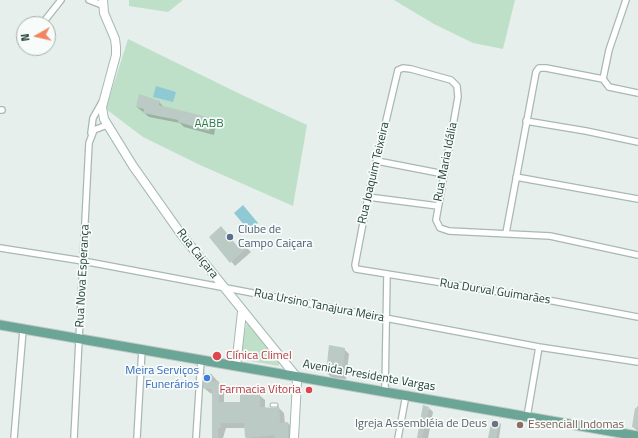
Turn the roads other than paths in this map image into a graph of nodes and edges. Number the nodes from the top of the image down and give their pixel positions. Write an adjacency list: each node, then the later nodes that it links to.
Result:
1 (61, 0): 5 (street)
2 (89, 0): 4 (street)
3 (626, 0): 6 (street)
4 (103, 3): 9 (street)
5 (48, 16)
6 (603, 79): 8 (street); 10 (street)
7 (395, 80): 14 (street, Rua Joaquim Teixeira); 15 (street, Rua Maria Idália)
8 (638, 93)
9 (104, 99): 11 (street); 12 (street, Rua Nova Esperança)
10 (526, 121): 13 (street); 16 (street)
11 (107, 125): 12 (street); 26 (street, Rua Caiçara)
12 (91, 135): 23 (street, Rua Nova Esperança)
13 (638, 142)
14 (377, 161): 15 (street); 17 (street, Rua Joaquim Teixeira)
15 (444, 174): 19 (street, Rua Maria Idália)
16 (516, 177): 18 (street); 20 (street)
17 (368, 197): 19 (street); 24 (street, Rua Joaquim Teixeira)
18 (638, 199)
19 (438, 206): 20 (street, Rua Maria Idália)
20 (506, 233): 22 (street)
21 (0, 248): 23 (street, Rua Ursino Tanajura Meira)
22 (638, 255)
23 (83, 261): 26 (street, Rua Ursino Tanajura Meira); 32 (street, Rua Nova Esperança)
24 (355, 265): 25 (street, Rua Durval Guimarães)
25 (387, 274): 28 (street, Rua Durval Guimarães); 29 (street)
26 (224, 288): 27 (street, Rua Caiçara); 29 (street, Rua Ursino Tanajura Meira)
27 (242, 312): 37 (street); 38 (street, Rua Caiçara)
28 (638, 318)
29 (387, 319): 33 (street, Rua Ursino Tanajura Meira); 39 (street)
30 (0, 325): 31 (main road, Avenida Presidente Vargas)
31 (23, 330): 32 (main road, Avenida Presidente Vargas); 45 (street)
32 (80, 339): 34 (main road, Avenida Presidente Vargas); 46 (street, Rua Nova Esperança)
33 (539, 347): 36 (street, Rua Ursino Tanajura Meira); 43 (street)
34 (142, 349): 35 (main road, Avenida Presidente Vargas); 47 (street)
35 (200, 360): 37 (main road, Avenida Presidente Vargas); 48 (street)
36 (638, 362)
37 (236, 366): 38 (main road, Avenida Presidente Vargas)
38 (295, 375): 39 (main road, Avenida Presidente Vargas); 49 (street)
39 (385, 392): 40 (main road, Avenida Presidente Vargas)
40 (406, 395): 43 (main road, Avenida Presidente Vargas); 50 (street)
41 (272, 405): 42 (lane)
42 (276, 405)
43 (527, 417): 44 (main road, Avenida Presidente Vargas)
44 (638, 436)
45 (14, 438)
46 (74, 438)
47 (136, 438)
48 (196, 438)
49 (294, 438)
50 (398, 438)

